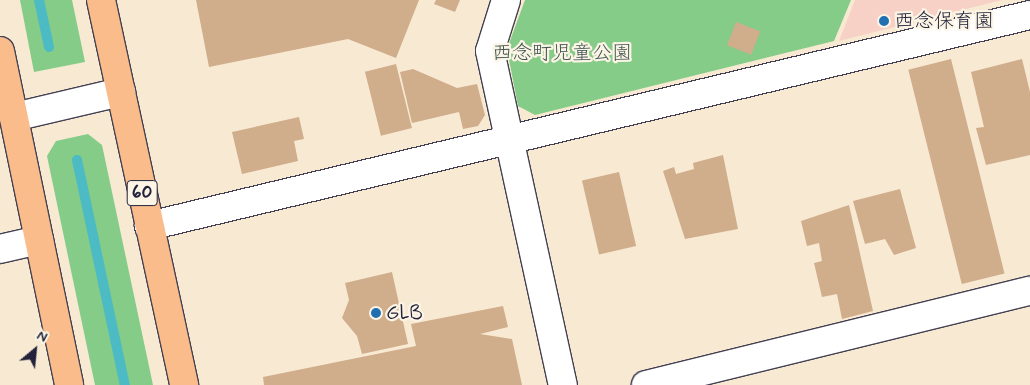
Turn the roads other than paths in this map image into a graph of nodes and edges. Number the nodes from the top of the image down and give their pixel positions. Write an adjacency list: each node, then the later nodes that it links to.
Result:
1 (101, 0): 5 (main road, 60)
2 (506, 0): 7 (street)
3 (1030, 15): 7 (street)
4 (0, 51): 6 (main road)
5 (121, 92): 6 (street); 8 (main road, 60)
6 (14, 117): 9 (main road)
7 (511, 140): 8 (street); 15 (street)
8 (149, 226): 14 (main road, 60)
9 (39, 240): 10 (street); 13 (main road)
10 (0, 249)
11 (1030, 291): 12 (street)
12 (727, 375): 16 (street)
13 (69, 385)
14 (184, 385)
15 (563, 385)
16 (646, 385)

